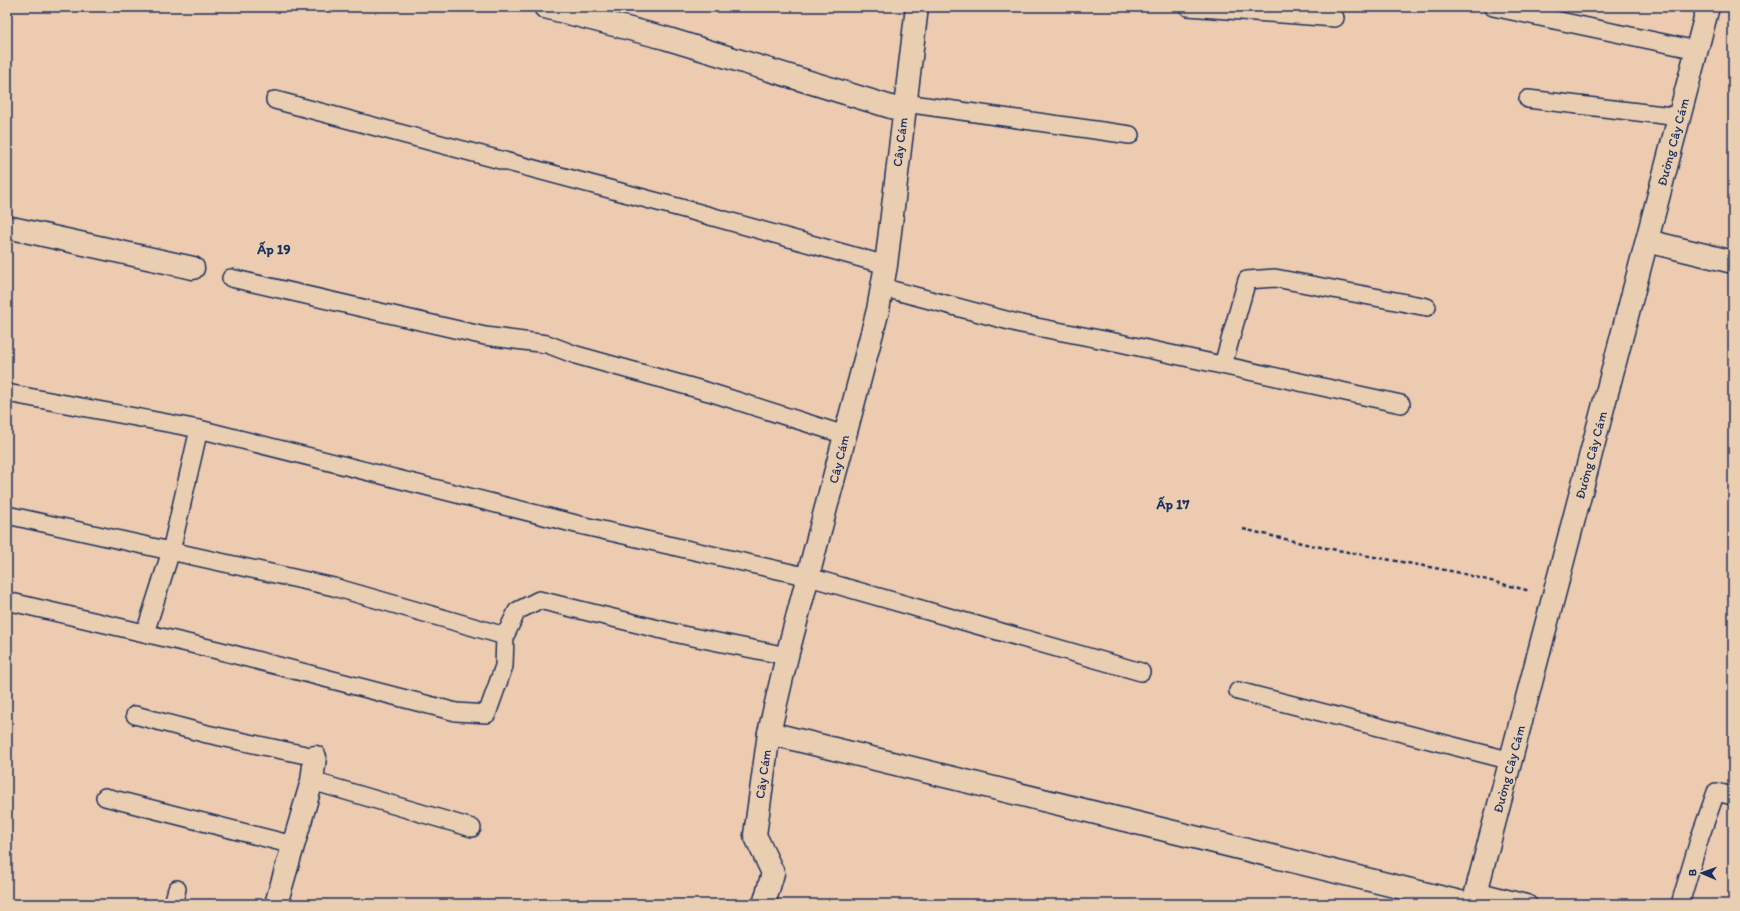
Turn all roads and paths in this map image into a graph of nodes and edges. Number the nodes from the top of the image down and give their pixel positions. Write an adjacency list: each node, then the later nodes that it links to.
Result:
1 (545, 7): 10 (street)
2 (917, 7): 10 (street, Cây Cám)
3 (1188, 7): 6 (lane)
4 (1493, 7): 7 (lane)
5 (1708, 7): 7 (street, Đường Cây Cám)
6 (1335, 18)
7 (1697, 50): 11 (street, Đường Cây Cám)
8 (1528, 99): 11 (lane)
9 (276, 100): 16 (lane)
10 (904, 107): 12 (lane); 16 (street, Cây Cám)
11 (1680, 117): 14 (street, Đường Cây Cám)
12 (1130, 135)
13 (7, 227): 17 (street)
14 (1647, 241): 15 (street); 30 (street, Đường Cây Cám)
15 (1733, 262)
16 (886, 265): 19 (street, Cây Cám)
17 (193, 268)
18 (230, 278): 25 (lane)
19 (881, 287): 21 (lane); 25 (street, Cây Cám)
20 (1427, 307): 21 (lane)
21 (1223, 364): 23 (lane)
22 (7, 394): 24 (lane)
23 (1402, 404)
24 (200, 429): 28 (lane); 29 (lane)
25 (845, 435): 29 (street, Cây Cám)
26 (7, 515): 28 (lane)
27 (1243, 529): 30 (path)
28 (171, 551): 32 (lane); 33 (lane)
29 (809, 577): 34 (street, Cây Cám); 35 (lane)
30 (1554, 597): 40 (street, Đường Cây Cám)
31 (7, 601): 32 (lane)
32 (145, 632): 33 (lane)
33 (505, 636): 34 (lane)
34 (787, 656): 38 (street, Cây Cám)
35 (1142, 672)
36 (1238, 691): 40 (lane)
37 (135, 715): 39 (lane)
38 (769, 733): 46 (street); 48 (street, Cây Cám)
39 (315, 757): 41 (street)
40 (1512, 761): 46 (street, Đường Cây Cám)
41 (312, 780): 44 (lane); 45 (street)
42 (1733, 796): 50 (lane)
43 (105, 797): 45 (lane)
44 (472, 828)
45 (293, 845): 47 (street)
46 (1473, 900): 49 (lane)
47 (276, 904)
48 (764, 904)
49 (1528, 904)
50 (1680, 904)

